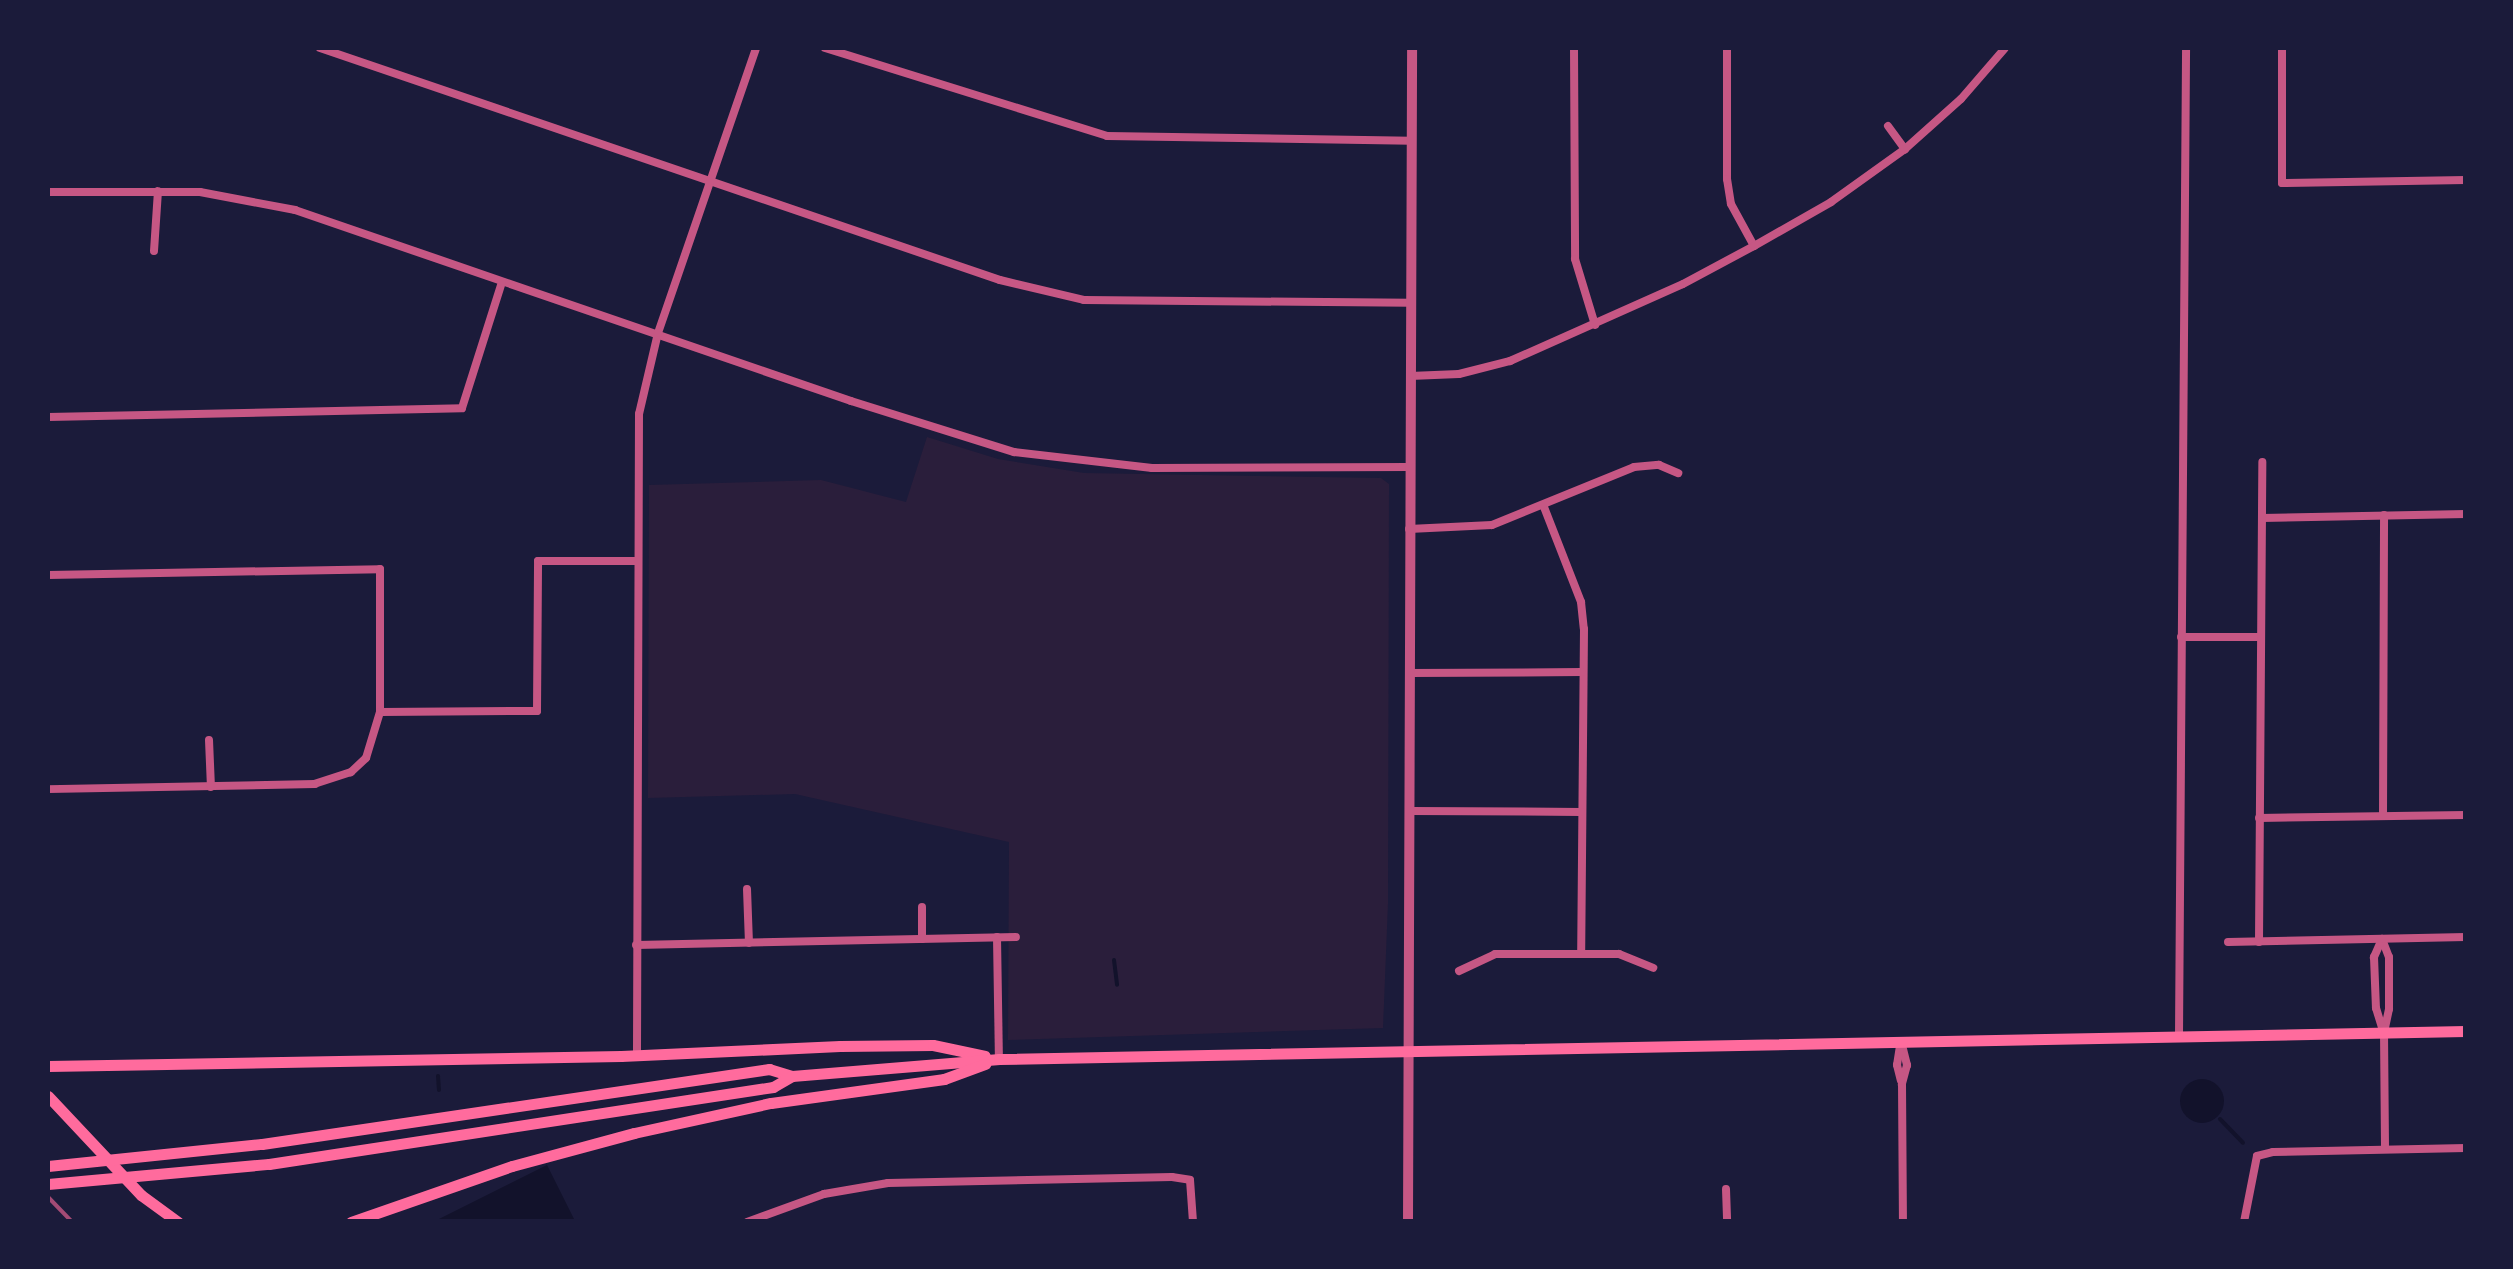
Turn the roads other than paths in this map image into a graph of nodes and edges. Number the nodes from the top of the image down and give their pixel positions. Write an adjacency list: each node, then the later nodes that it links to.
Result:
1 (320, 48): 14 (street)
2 (756, 48): 14 (street)
3 (825, 48): 11 (street)
4 (1412, 48): 11 (street)
5 (1574, 48): 21 (street)
6 (1727, 48): 17 (street)
7 (2005, 48): 12 (street)
8 (2186, 48): 35 (street)
9 (2282, 48): 13 (street)
10 (1888, 126): 12 (street)
11 (1412, 141): 20 (street)
12 (1906, 149): 17 (street)
13 (2466, 180)
14 (712, 182): 20 (street); 22 (street)
15 (48, 192): 16 (street)
16 (158, 192): 18 (street); 19 (street)
17 (1754, 246): 21 (street)
18 (154, 251)
19 (502, 282): 22 (street); 24 (street)
20 (1410, 303): 23 (street)
21 (1594, 325): 23 (street)
22 (658, 333): 26 (street); 33 (street)
23 (1410, 376): 26 (street)
24 (48, 417)
25 (2262, 462): 31 (street)
26 (1409, 467): 32 (street)
27 (1678, 472): 28 (street)
28 (1544, 507): 32 (street); 37 (street)
29 (2466, 514): 30 (street)
30 (2384, 515): 31 (street); 46 (street)
31 (2262, 518): 36 (street)
32 (1409, 529): 38 (street)
33 (636, 561): 39 (street); 58 (street)
34 (48, 575): 39 (street)
35 (2181, 637): 36 (street); 64 (street)
36 (2260, 637): 47 (street)
37 (1582, 672): 38 (street); 44 (street)
38 (1409, 673): 43 (street)
39 (380, 712): 41 (street)
40 (209, 740): 41 (street)
41 (210, 786): 42 (street)
42 (48, 789)
43 (1410, 811): 44 (street); 66 (street)
44 (1580, 812): 59 (street)
45 (2466, 815): 46 (street)
46 (2383, 816): 47 (street)
47 (2259, 818): 56 (street)
48 (747, 889): 57 (street)
49 (922, 907): 53 (street)
50 (997, 937): 51 (street); 53 (street); 68 (street)
51 (1016, 937)
52 (2466, 937): 54 (street)
53 (922, 939): 57 (street)
54 (2382, 939): 56 (street); 63 (street); 63 (street)
55 (2228, 942): 56 (street)
56 (2259, 942)
57 (749, 943): 58 (street)
58 (636, 945): 67 (street)
59 (1581, 954): 60 (street); 61 (street)
60 (1653, 968)
61 (1459, 971)
62 (2466, 1031): 63 (main road)
63 (2384, 1032): 64 (main road); 73 (street)
64 (2179, 1036): 65 (main road)
65 (1901, 1041): 66 (main road); 83 (street)
66 (1410, 1051): 68 (main road); 81 (street)
67 (637, 1052): 68 (main road); 69 (main road)
68 (999, 1059): 70 (main road); 78 (main road)
69 (48, 1066)
70 (792, 1076): 74 (main road); 75 (main road)
71 (48, 1096): 77 (main road)
72 (2466, 1148): 73 (street)
73 (2385, 1149): 84 (street)
74 (48, 1166)
75 (48, 1184)
76 (1726, 1189): 82 (street)
77 (178, 1222)
78 (351, 1222)
79 (747, 1222): 80 (street)
80 (1193, 1222)
81 (1408, 1222)
82 (1726, 1222)
83 (1903, 1222)
84 (2244, 1222)

